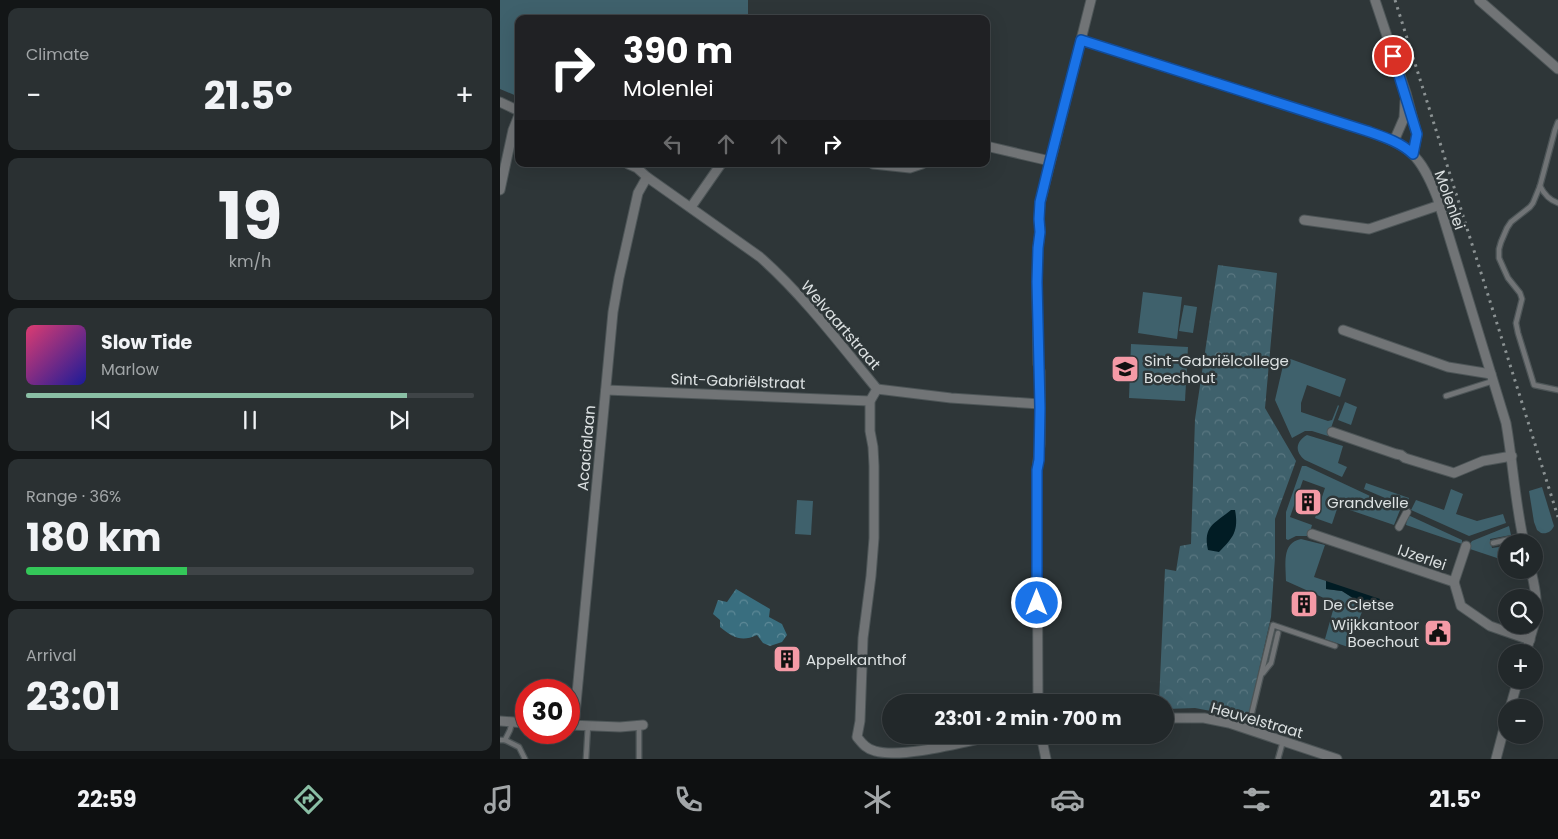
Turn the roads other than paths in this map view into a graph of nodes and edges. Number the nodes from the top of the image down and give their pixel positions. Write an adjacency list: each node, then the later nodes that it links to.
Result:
1 (1091, 0): 4 (street)
2 (1375, 0): 6 (street)
3 (1479, 0): 5 (street)
4 (1081, 40): 11 (street, Molenlei); 14 (street)
5 (1558, 69)
6 (1406, 93): 11 (street); 13 (street)
7 (500, 102): 8 (street)
8 (515, 109)
9 (1558, 122): 18 (lane)
10 (515, 125): 19 (street)
11 (1394, 141): 13 (street, Molenlei)
12 (990, 147): 14 (street)
13 (1413, 154): 21 (street, Molenlei)
14 (1050, 161): 31 (street)
15 (635, 167): 17 (street, Welvaartstraat)
16 (719, 167): 22 (street)
17 (647, 177): 22 (street, Welvaartstraat); 27 (street, Acacialaan)
18 (1540, 186): 20 (lane); 28 (lane)
19 (500, 190)
20 (1558, 203)
21 (1440, 205): 23 (street); 25 (street, Molenlei)
22 (691, 208): 26 (street, Welvaartstraat)
23 (1304, 220)
24 (1343, 330): 25 (street)
25 (1492, 378): 29 (lane); 33 (street, Molenlei)
26 (877, 389): 30 (street, Welvaartstraat); 31 (street)
27 (606, 390): 30 (street, Sint-Gabriëlstraat); 48 (street, Acacialaan)
28 (1558, 390)
29 (1446, 396)
30 (870, 401): 59 (street)
31 (1040, 404): 49 (street)
32 (1332, 432): 33 (street)
33 (1512, 456): 37 (street, Molenlei)
34 (1407, 512): 35 (street)
35 (1399, 527)
36 (1312, 534): 41 (street, IJzerlei)
37 (1522, 534)
38 (1498, 542): 39 (lane)
39 (1493, 543)
40 (1466, 546): 41 (street)
41 (1454, 582): 44 (street, IJzerlei)
42 (1278, 633): 47 (lane)
43 (1532, 634): 44 (street)
44 (1530, 640): 45 (street)
45 (1529, 644)
46 (1335, 646): 47 (lane)
47 (1261, 676): 56 (lane)
48 (577, 679)
49 (1038, 694)
50 (1174, 718): 56 (street, Heuvelstraat)
51 (500, 721): 52 (street)
52 (512, 722): 57 (lane)
53 (580, 725): 54 (street)
54 (588, 725): 55 (street); 63 (lane)
55 (641, 725): 64 (lane)
56 (1248, 729): 58 (street, Heuvelstraat)
57 (503, 740): 62 (lane)
58 (1283, 740): 66 (lane); 67 (street, Heuvelstraat)
59 (951, 744)
60 (1043, 744): 65 (street)
61 (1500, 744): 68 (street)
62 (525, 759)
63 (586, 759)
64 (639, 759)
65 (1046, 759)
66 (1278, 759)
67 (1338, 759)
68 (1496, 759)

